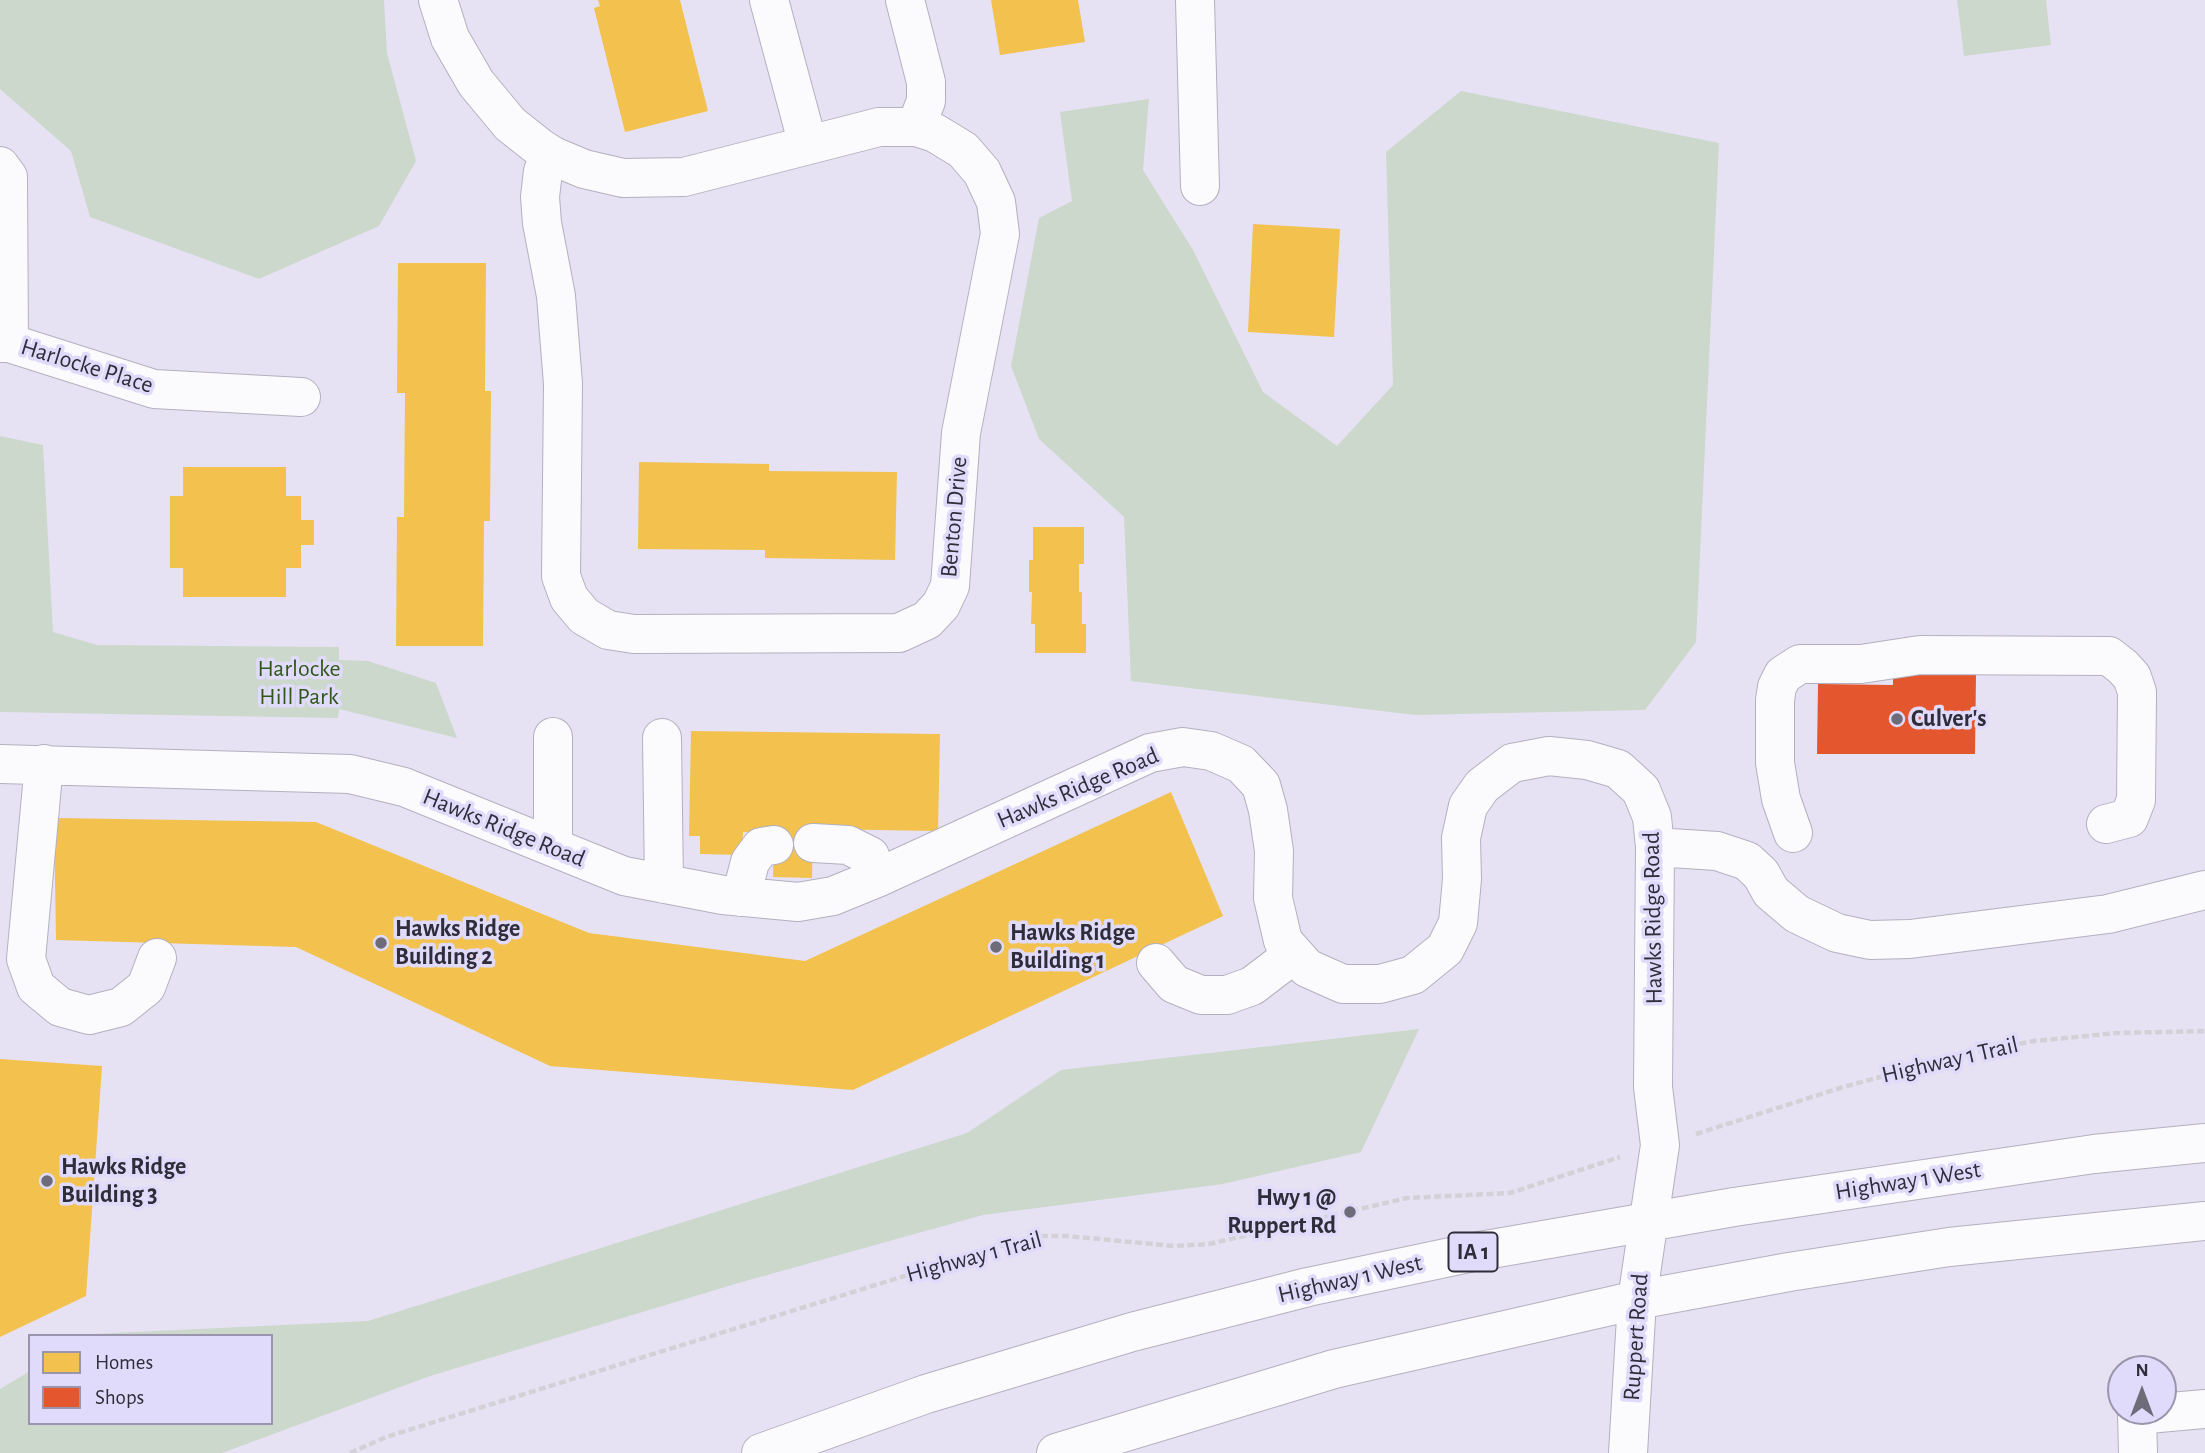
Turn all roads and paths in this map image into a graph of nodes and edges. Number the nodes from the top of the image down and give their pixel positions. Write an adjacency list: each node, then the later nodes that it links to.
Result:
1 (438, 0): 7 (street, Benton Drive)
2 (768, 0): 6 (street)
3 (905, 0): 5 (street)
4 (1195, 0): 9 (street)
5 (915, 127): 6 (street, Benton Drive); 7 (street, Benton Drive)
6 (808, 145): 7 (street, Benton Drive)
7 (553, 156)
8 (0, 166): 10 (street)
9 (1200, 186)
10 (4, 343): 11 (street, Harlocke Place)
11 (300, 397)
12 (553, 737): 20 (street)
13 (662, 738): 23 (street)
14 (0, 764): 15 (street, Hawks Ridge Road)
15 (44, 764): 20 (street, Hawks Ridge Road); 27 (street)
16 (2106, 824): 17 (street)
17 (1793, 833)
18 (813, 844): 22 (street)
19 (774, 845): 25 (street)
20 (553, 847): 23 (street, Hawks Ridge Road)
21 (1655, 847): 24 (street); 26 (street, Hawks Ridge Road); 33 (street, Hawks Ridge Road)
22 (877, 878): 25 (street, Hawks Ridge Road); 26 (street, Hawks Ridge Road)
23 (664, 884): 25 (street, Hawks Ridge Road)
24 (2205, 890)
25 (741, 897)
26 (1294, 954): 28 (street)
27 (157, 958)
28 (1156, 963)
29 (2205, 1031): 30 (path, Highway 1 Trail)
30 (1702, 1132)
31 (2205, 1143): 33 (street, Highway 1 West / IA 1)
32 (1613, 1159): 37 (path, Highway 1 Trail)
33 (1647, 1221): 35 (street, Ruppert Road); 38 (street, Highway 1 West / IA 1)
34 (2205, 1221): 35 (street)
35 (1637, 1300): 39 (street); 40 (street, Ruppert Road)
36 (2205, 1409): 41 (street)
37 (350, 1453)
38 (761, 1453)
39 (1056, 1453)
40 (1628, 1453)
41 (2138, 1453)

